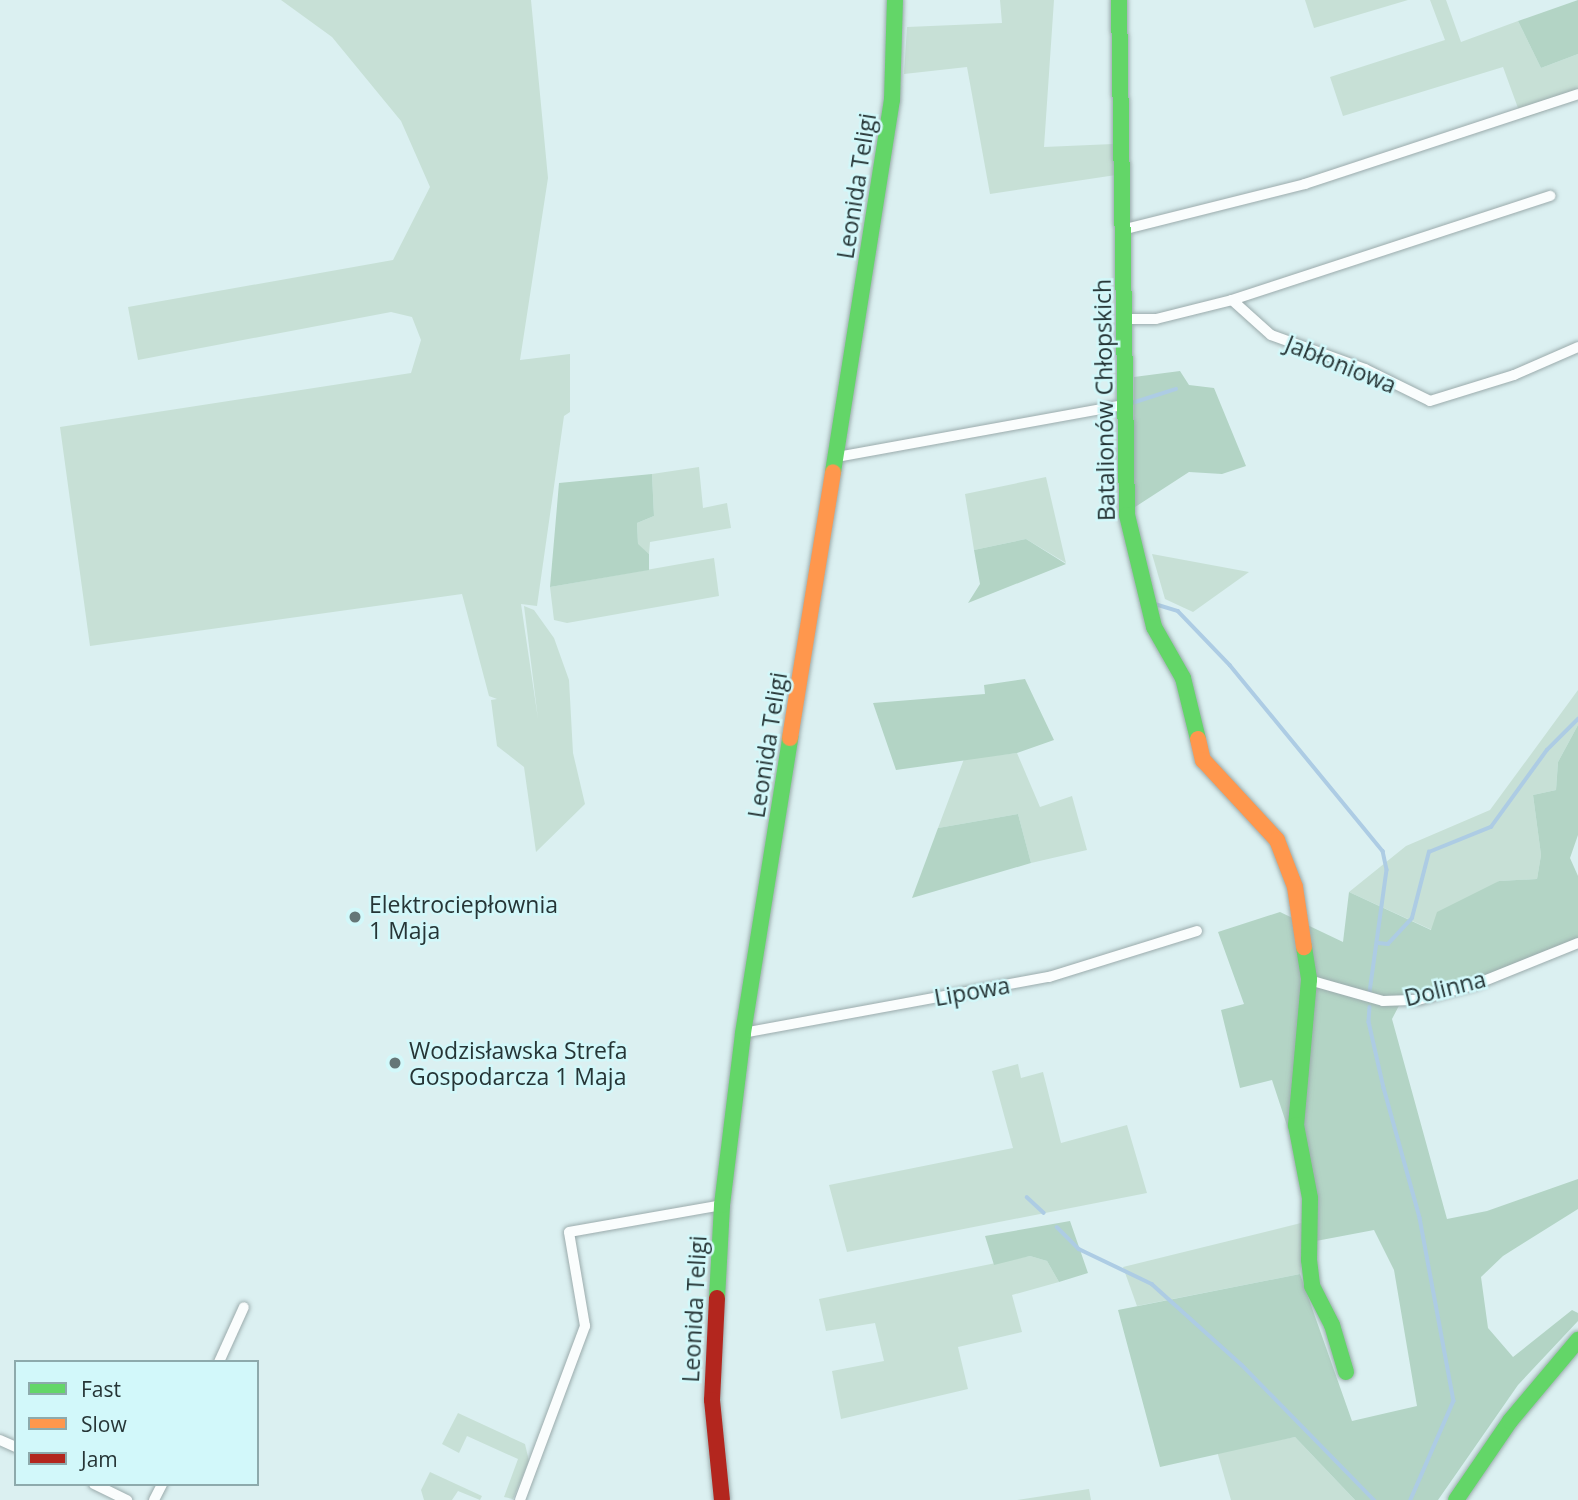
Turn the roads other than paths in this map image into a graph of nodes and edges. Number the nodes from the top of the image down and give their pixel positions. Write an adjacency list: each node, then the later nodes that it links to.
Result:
1 (895, 0): 10 (street, Leonida Teligi)
2 (1119, 0): 5 (street, Batalionów Chłopskich)
3 (1578, 94): 5 (street)
4 (1550, 196): 6 (street)
5 (1122, 230): 7 (street, Batalionów Chłopskich)
6 (1232, 300): 7 (street); 8 (street, Jabłoniowa)
7 (1124, 319): 9 (street, Batalionów Chłopskich)
8 (1578, 347)
9 (1123, 405): 10 (street); 13 (street, Batalionów Chłopskich)
10 (837, 457): 14 (street, Leonida Teligi)
11 (1197, 931): 14 (street, Lipowa)
12 (1578, 943): 13 (street, Dolinna)
13 (1309, 980): 19 (street, Batalionów Chłopskich)
14 (743, 1033): 15 (street, Leonida Teligi)
15 (722, 1205): 22 (street); 23 (street, Leonida Teligi)
16 (244, 1307): 18 (street)
17 (1578, 1340): 24 (street)
18 (220, 1360)
19 (1346, 1373)
20 (98, 1486): 21 (street)
21 (127, 1500)
22 (520, 1500)
23 (722, 1500)
24 (1456, 1500)

